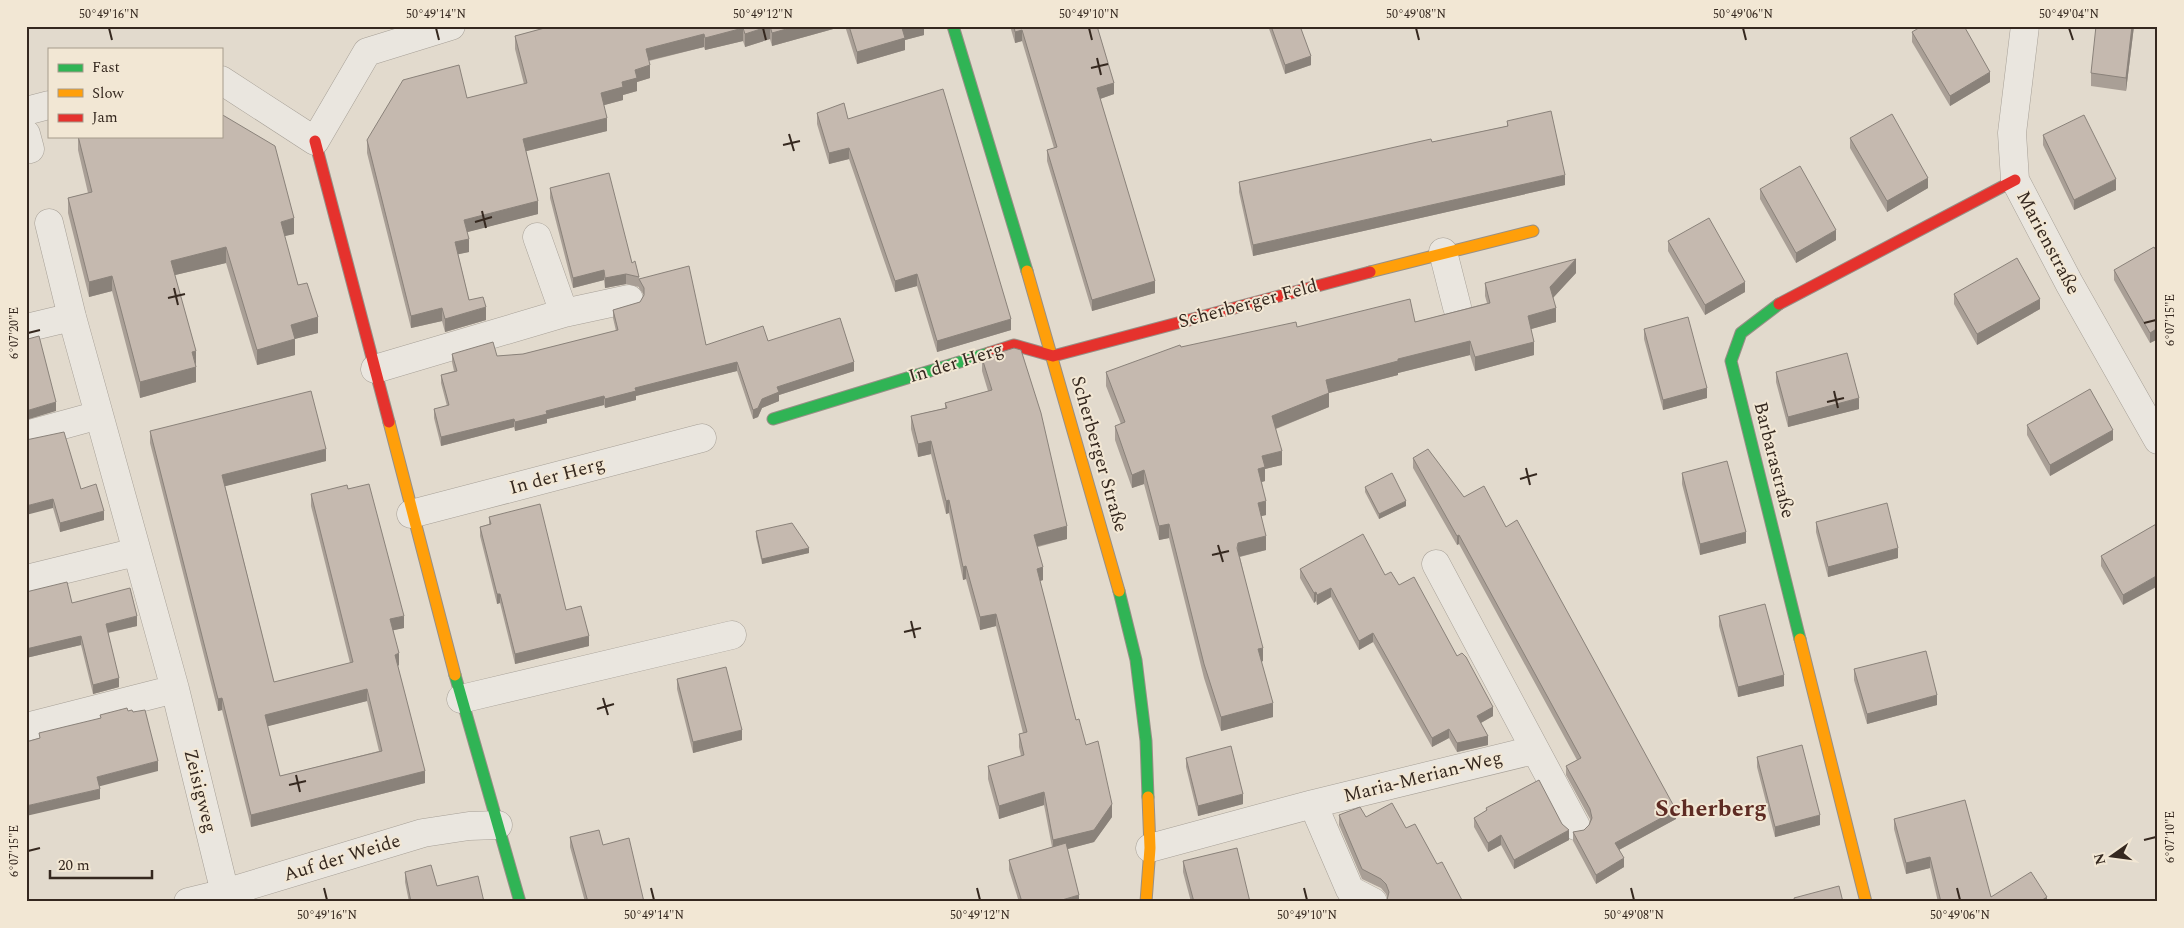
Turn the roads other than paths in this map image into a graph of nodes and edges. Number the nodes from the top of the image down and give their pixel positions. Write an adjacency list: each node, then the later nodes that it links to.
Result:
1 (451, 26): 7 (street)
2 (953, 26): 18 (street, Scherberger Straße)
3 (2025, 26): 8 (street, Marienstraße)
4 (222, 81): 7 (street)
5 (48, 105): 6 (street)
6 (26, 111)
7 (315, 141): 19 (street)
8 (2014, 180): 24 (street, Marienstraße); 43 (street, Barbarastraße)
9 (49, 223): 16 (street, Zeisigweg)
10 (1533, 231): 12 (street, Scherberger Feld)
11 (537, 237): 15 (street)
12 (1443, 252): 14 (street); 18 (street, Scherberger Feld)
13 (629, 299): 15 (street)
14 (1457, 307)
15 (564, 313): 19 (street)
16 (72, 317): 17 (street); 20 (street, Zeisigweg)
17 (26, 328)
18 (1053, 356): 21 (street, In der Herg); 37 (street, Scherberger Straße)
19 (375, 369): 25 (street)
20 (99, 415): 22 (street); 26 (street, Zeisigweg)
21 (773, 419)
22 (26, 435)
23 (702, 438): 25 (street, In der Herg)
24 (2158, 440)
25 (411, 514): 31 (street)
26 (136, 552): 28 (street); 30 (street, Zeisigweg)
27 (1436, 564): 33 (street)
28 (26, 579)
29 (732, 635): 31 (street)
30 (175, 689): 32 (street); 38 (street, Zeisigweg)
31 (461, 699): 35 (street)
32 (26, 727)
33 (1534, 750): 34 (street, Maria-Merian-Weg); 36 (street)
34 (1313, 804): 37 (street, Maria-Merian-Weg); 42 (street)
35 (498, 826): 38 (street, Auf der Weide); 40 (street)
36 (1576, 826)
37 (1150, 848): 41 (street, Scherberger Straße)
38 (225, 893): 39 (street, Auf der Weide)
39 (188, 902)
40 (520, 902)
41 (1146, 902)
42 (1373, 902)
43 (1866, 902)

